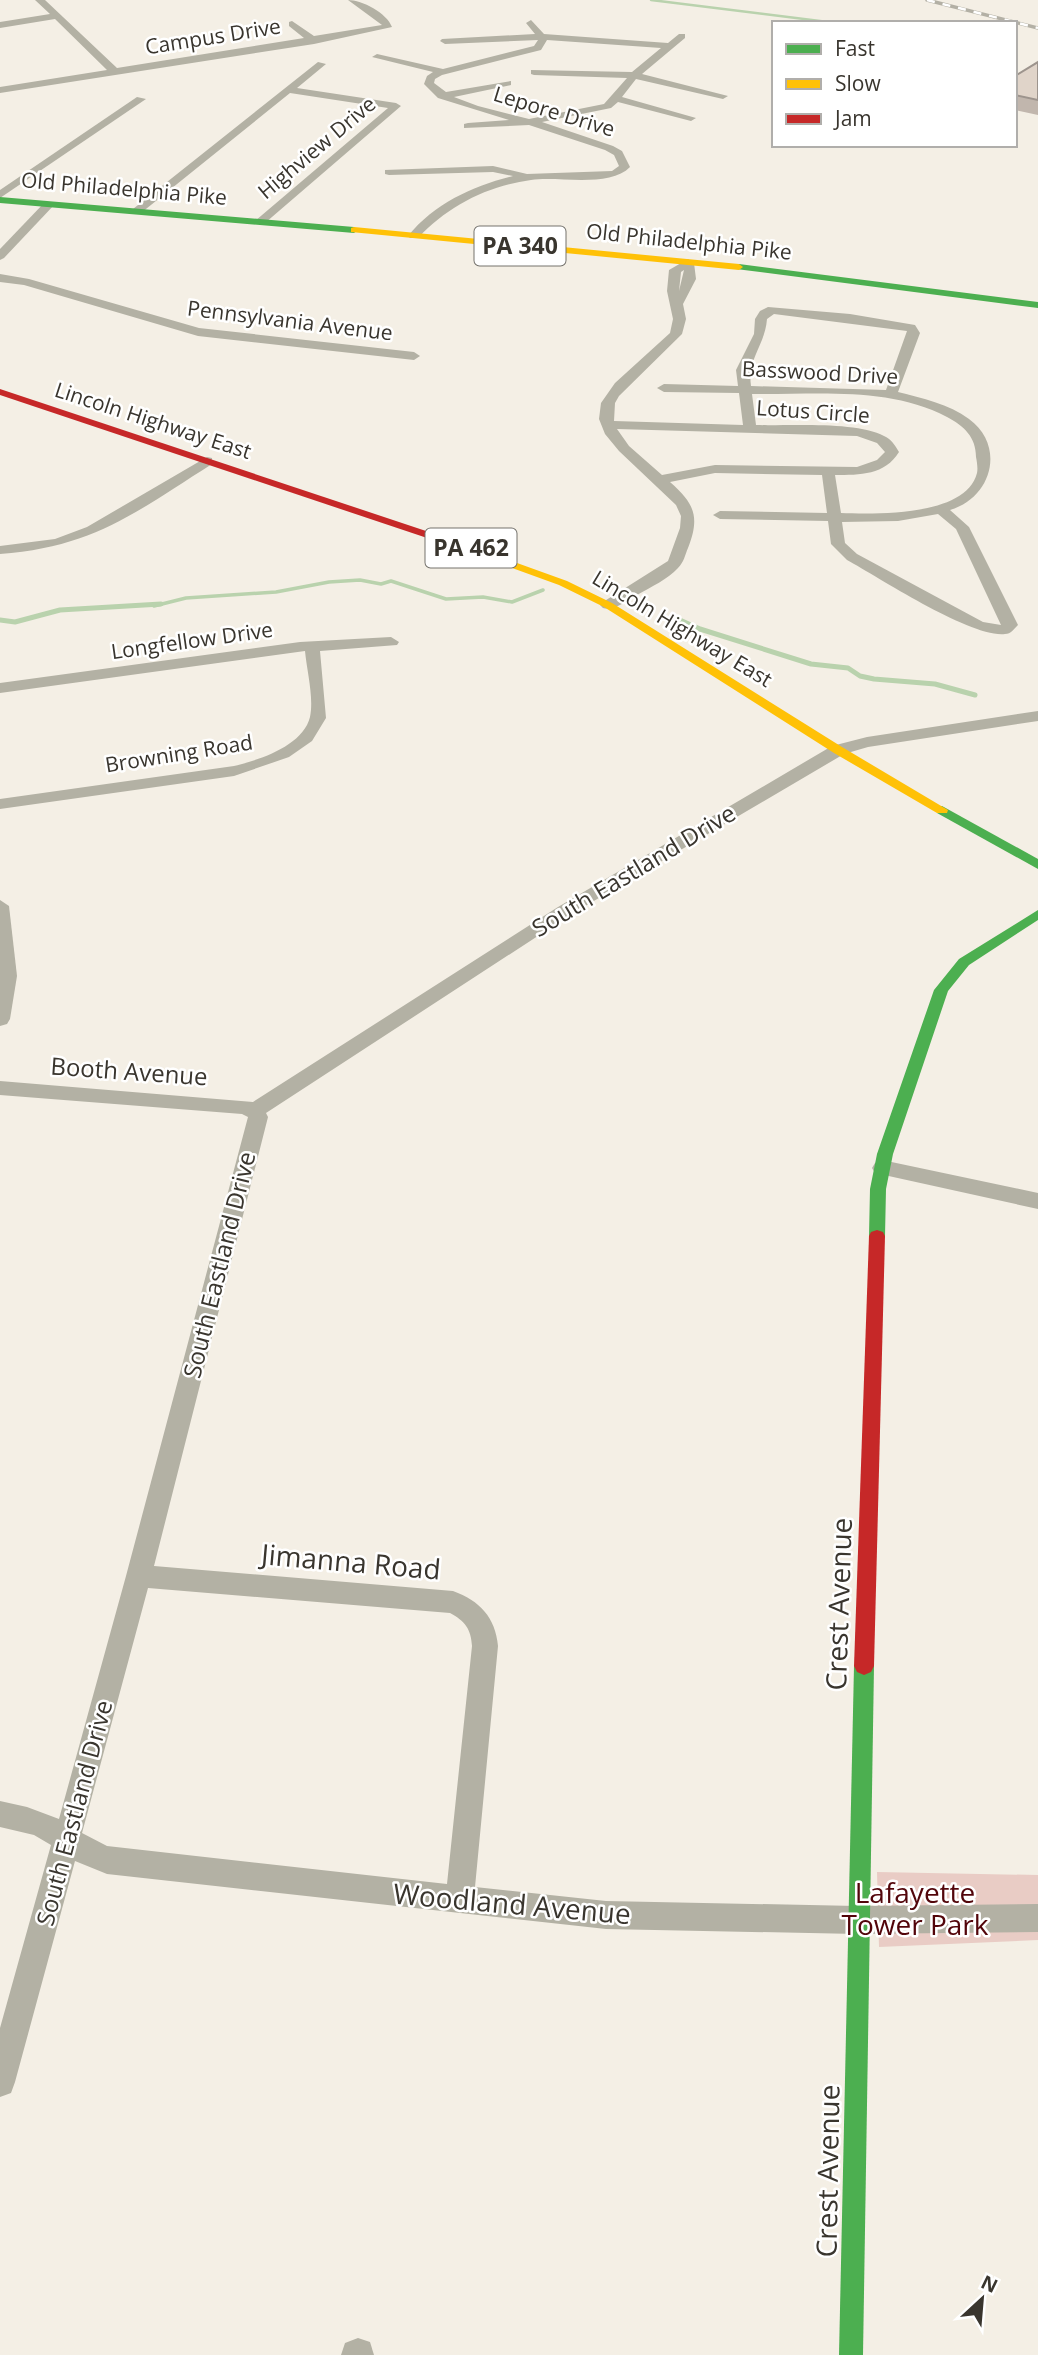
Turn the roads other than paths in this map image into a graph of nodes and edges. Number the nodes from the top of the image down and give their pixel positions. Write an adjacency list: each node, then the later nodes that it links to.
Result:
1 (40, 0): 3 (street)
2 (353, 0): 9 (street, Campus Drive)
3 (58, 16): 6 (street); 14 (street)
4 (531, 23): 8 (street)
5 (292, 24): 9 (street)
6 (0, 25)
7 (682, 36): 11 (street)
8 (542, 37): 10 (street); 11 (street); 15 (street, Lepore Drive)
9 (314, 41): 14 (street, Campus Drive)
10 (445, 41)
11 (670, 46): 17 (street)
12 (377, 57): 15 (street)
13 (321, 64): 20 (street)
14 (115, 72): 19 (street, Campus Drive)
15 (444, 72): 21 (street)
16 (534, 72): 17 (street)
17 (634, 75): 22 (street); 23 (street)
18 (507, 83): 21 (street)
19 (0, 90)
20 (288, 90): 32 (street); 33 (street, Highview Drive)
21 (442, 96): 26 (street, Lepore Drive)
22 (723, 96)
23 (615, 98): 25 (street); 26 (street)
24 (141, 99): 30 (street)
25 (691, 118)
26 (529, 122): 27 (street); 29 (street, Lepore Drive)
27 (468, 126)
28 (389, 172): 29 (street)
29 (532, 176): 34 (street, Lepore Drive)
30 (0, 198): 31 (main road, Old Philadelphia Pike / PA 340)
31 (48, 204): 32 (main road, Old Philadelphia Pike / PA 340); 35 (street)
32 (137, 211): 33 (main road, Old Philadelphia Pike / PA 340)
33 (261, 221): 34 (main road, Old Philadelphia Pike / PA 340)
34 (414, 236): 36 (main road, Old Philadelphia Pike / PA 340)
35 (2, 251)
36 (688, 263): 38 (main road, Old Philadelphia Pike / PA 340); 44 (street)
37 (0, 278): 39 (street, Pennsylvania Avenue)
38 (1038, 305)
39 (414, 356)
40 (664, 388): 41 (street, Basswood Drive)
41 (746, 390): 43 (street, Basswood Drive); 43 (street); 45 (street)
42 (0, 392): 46 (main road, Lincoln Highway East / PA 462)
43 (891, 394): 49 (street, Basswood Drive)
44 (608, 425): 45 (street, Lotus Circle); 48 (street)
45 (750, 428): 47 (street, Lotus Circle)
46 (207, 461): 52 (street); 53 (main road, Lincoln Highway East / PA 462)
47 (828, 471): 48 (street, Lotus Circle); 51 (street)
48 (657, 480): 53 (street)
49 (941, 510): 51 (street, Basswood Drive); 51 (street)
50 (720, 515): 51 (street, Basswood Drive)
51 (835, 518)
52 (0, 550)
53 (601, 601): 58 (main road, Lincoln Highway East / PA 462)
54 (391, 642): 55 (street, Longfellow Drive)
55 (312, 647): 56 (street, Longfellow Drive); 59 (street, Browning Road)
56 (0, 688)
57 (1038, 716): 58 (street, South Eastland Drive)
58 (838, 750): 60 (main road, Lincoln Highway East / PA 462); 65 (street, South Eastland Drive)
59 (0, 804)
60 (1038, 865)
61 (0, 906): 63 (street)
62 (1038, 914): 66 (main road, Crest Avenue)
63 (0, 1019)
64 (0, 1088): 65 (street, Booth Avenue)
65 (254, 1111): 68 (street, South Eastland Drive)
66 (882, 1168): 67 (street); 73 (main road, Crest Avenue)
67 (1038, 1201)
68 (139, 1576): 70 (street, South Eastland Drive); 71 (street, Jimanna Road)
69 (0, 1814): 70 (street, Woodland Avenue)
70 (67, 1839): 71 (street, Woodland Avenue); 74 (street, South Eastland Drive)
71 (459, 1899): 73 (street, Woodland Avenue)
72 (1038, 1918): 73 (street, Woodland Avenue)
73 (857, 1920): 75 (main road, Crest Avenue)
74 (0, 2082)
75 (851, 2355)

